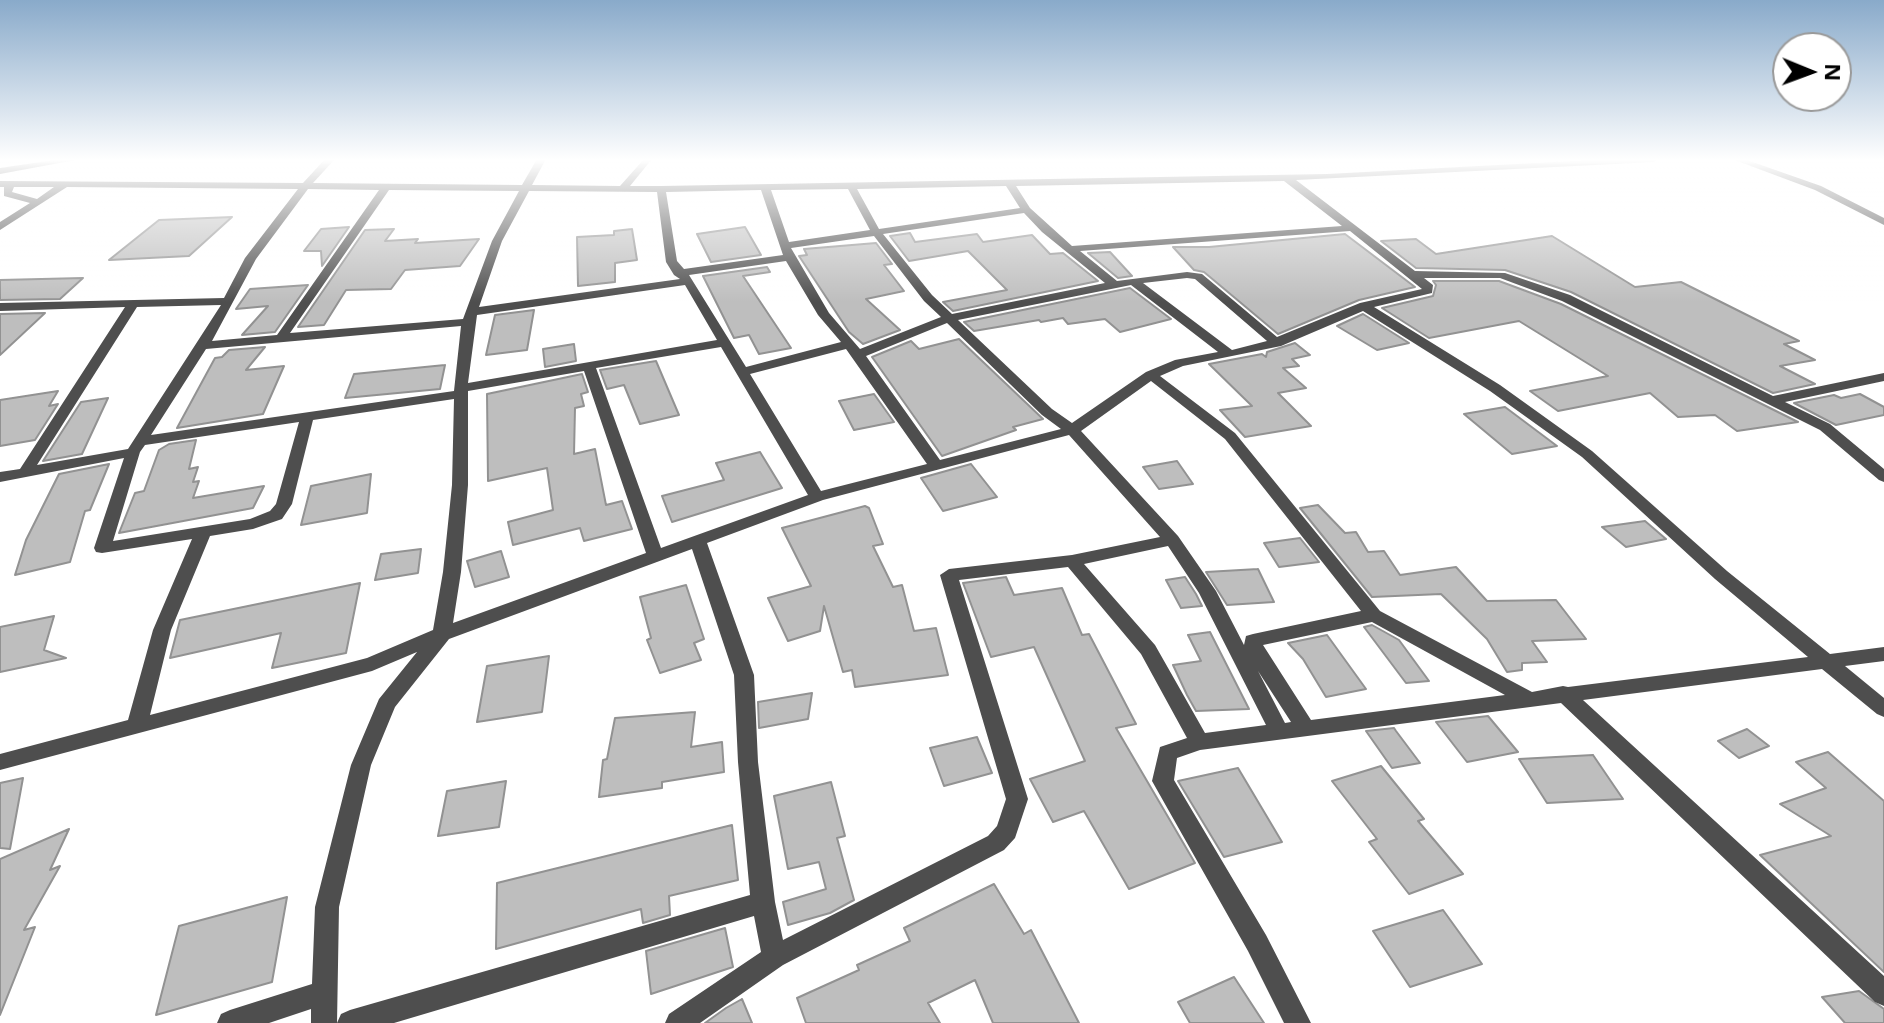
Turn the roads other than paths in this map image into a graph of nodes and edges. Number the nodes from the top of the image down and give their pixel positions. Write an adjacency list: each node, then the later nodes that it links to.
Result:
1 (31, 207): 13 (street)
2 (290, 207): 22 (street)
3 (372, 207): 28 (street)
4 (514, 207): 26 (street)
5 (664, 207): 19 (street)
6 (772, 207): 17 (street)
7 (862, 207): 15 (street)
8 (1024, 207): 11 (street)
9 (1324, 207): 14 (street)
10 (1854, 207): 12 (street)
11 (1026, 210): 15 (street); 16 (street)
12 (1884, 222)
13 (0, 227)
14 (1352, 228): 16 (street); 18 (street)
15 (876, 232): 17 (street); 27 (street)
16 (1069, 249): 21 (street)
17 (787, 252): 19 (street); 32 (street)
18 (1412, 274): 24 (street); 39 (street)
19 (683, 277): 26 (street); 29 (street)
20 (1133, 281): 21 (street); 30 (street); 33 (street)
21 (1115, 285): 27 (street)
22 (228, 301): 23 (street); 31 (street)
23 (133, 304): 25 (street); 44 (street)
24 (1364, 306): 30 (street); 56 (street)
25 (0, 307)
26 (470, 317): 28 (street); 38 (street)
27 (949, 318): 32 (street); 41 (street)
28 (281, 338): 31 (street)
29 (725, 342): 34 (street); 35 (street)
30 (1277, 343): 33 (street)
31 (203, 346): 42 (street)
32 (853, 349): 35 (street); 43 (street)
33 (1229, 354): 36 (street)
34 (589, 366): 38 (street); 51 (street)
35 (743, 372): 47 (street)
36 (1151, 375): 41 (street); 53 (street)
37 (1884, 377): 39 (street)
38 (461, 391): 40 (street); 54 (street)
39 (1774, 400): 46 (street)
40 (307, 417): 42 (street); 48 (street)
41 (1072, 430): 43 (street); 50 (street)
42 (137, 447): 44 (street); 48 (street)
43 (936, 466): 47 (street)
44 (25, 473): 45 (street)
45 (0, 477)
46 (1884, 477)
47 (817, 497): 49 (street)
48 (203, 532): 60 (street)
49 (697, 539): 51 (street); 65 (street)
50 (1172, 540): 52 (street); 62 (street)
51 (655, 555): 54 (street)
52 (1072, 561): 63 (street); 66 (street)
53 (1374, 615): 58 (street); 61 (street)
54 (442, 634): 60 (street); 67 (street)
55 (1884, 654): 56 (street)
56 (1822, 660): 57 (street); 59 (street)
57 (1563, 693): 58 (street); 68 (street)
58 (1527, 698): 61 (street)
59 (1884, 709)
60 (137, 726): 64 (street)
61 (1306, 728): 62 (street)
62 (1280, 732): 63 (street)
63 (1200, 742): 73 (street)
64 (0, 762)
65 (763, 902): 66 (street); 71 (street)
66 (774, 957): 72 (street)
67 (325, 992): 69 (street); 70 (street)
68 (1884, 993)
69 (230, 1023)
70 (324, 1023)
71 (350, 1023)
72 (678, 1023)
73 (1298, 1023)

